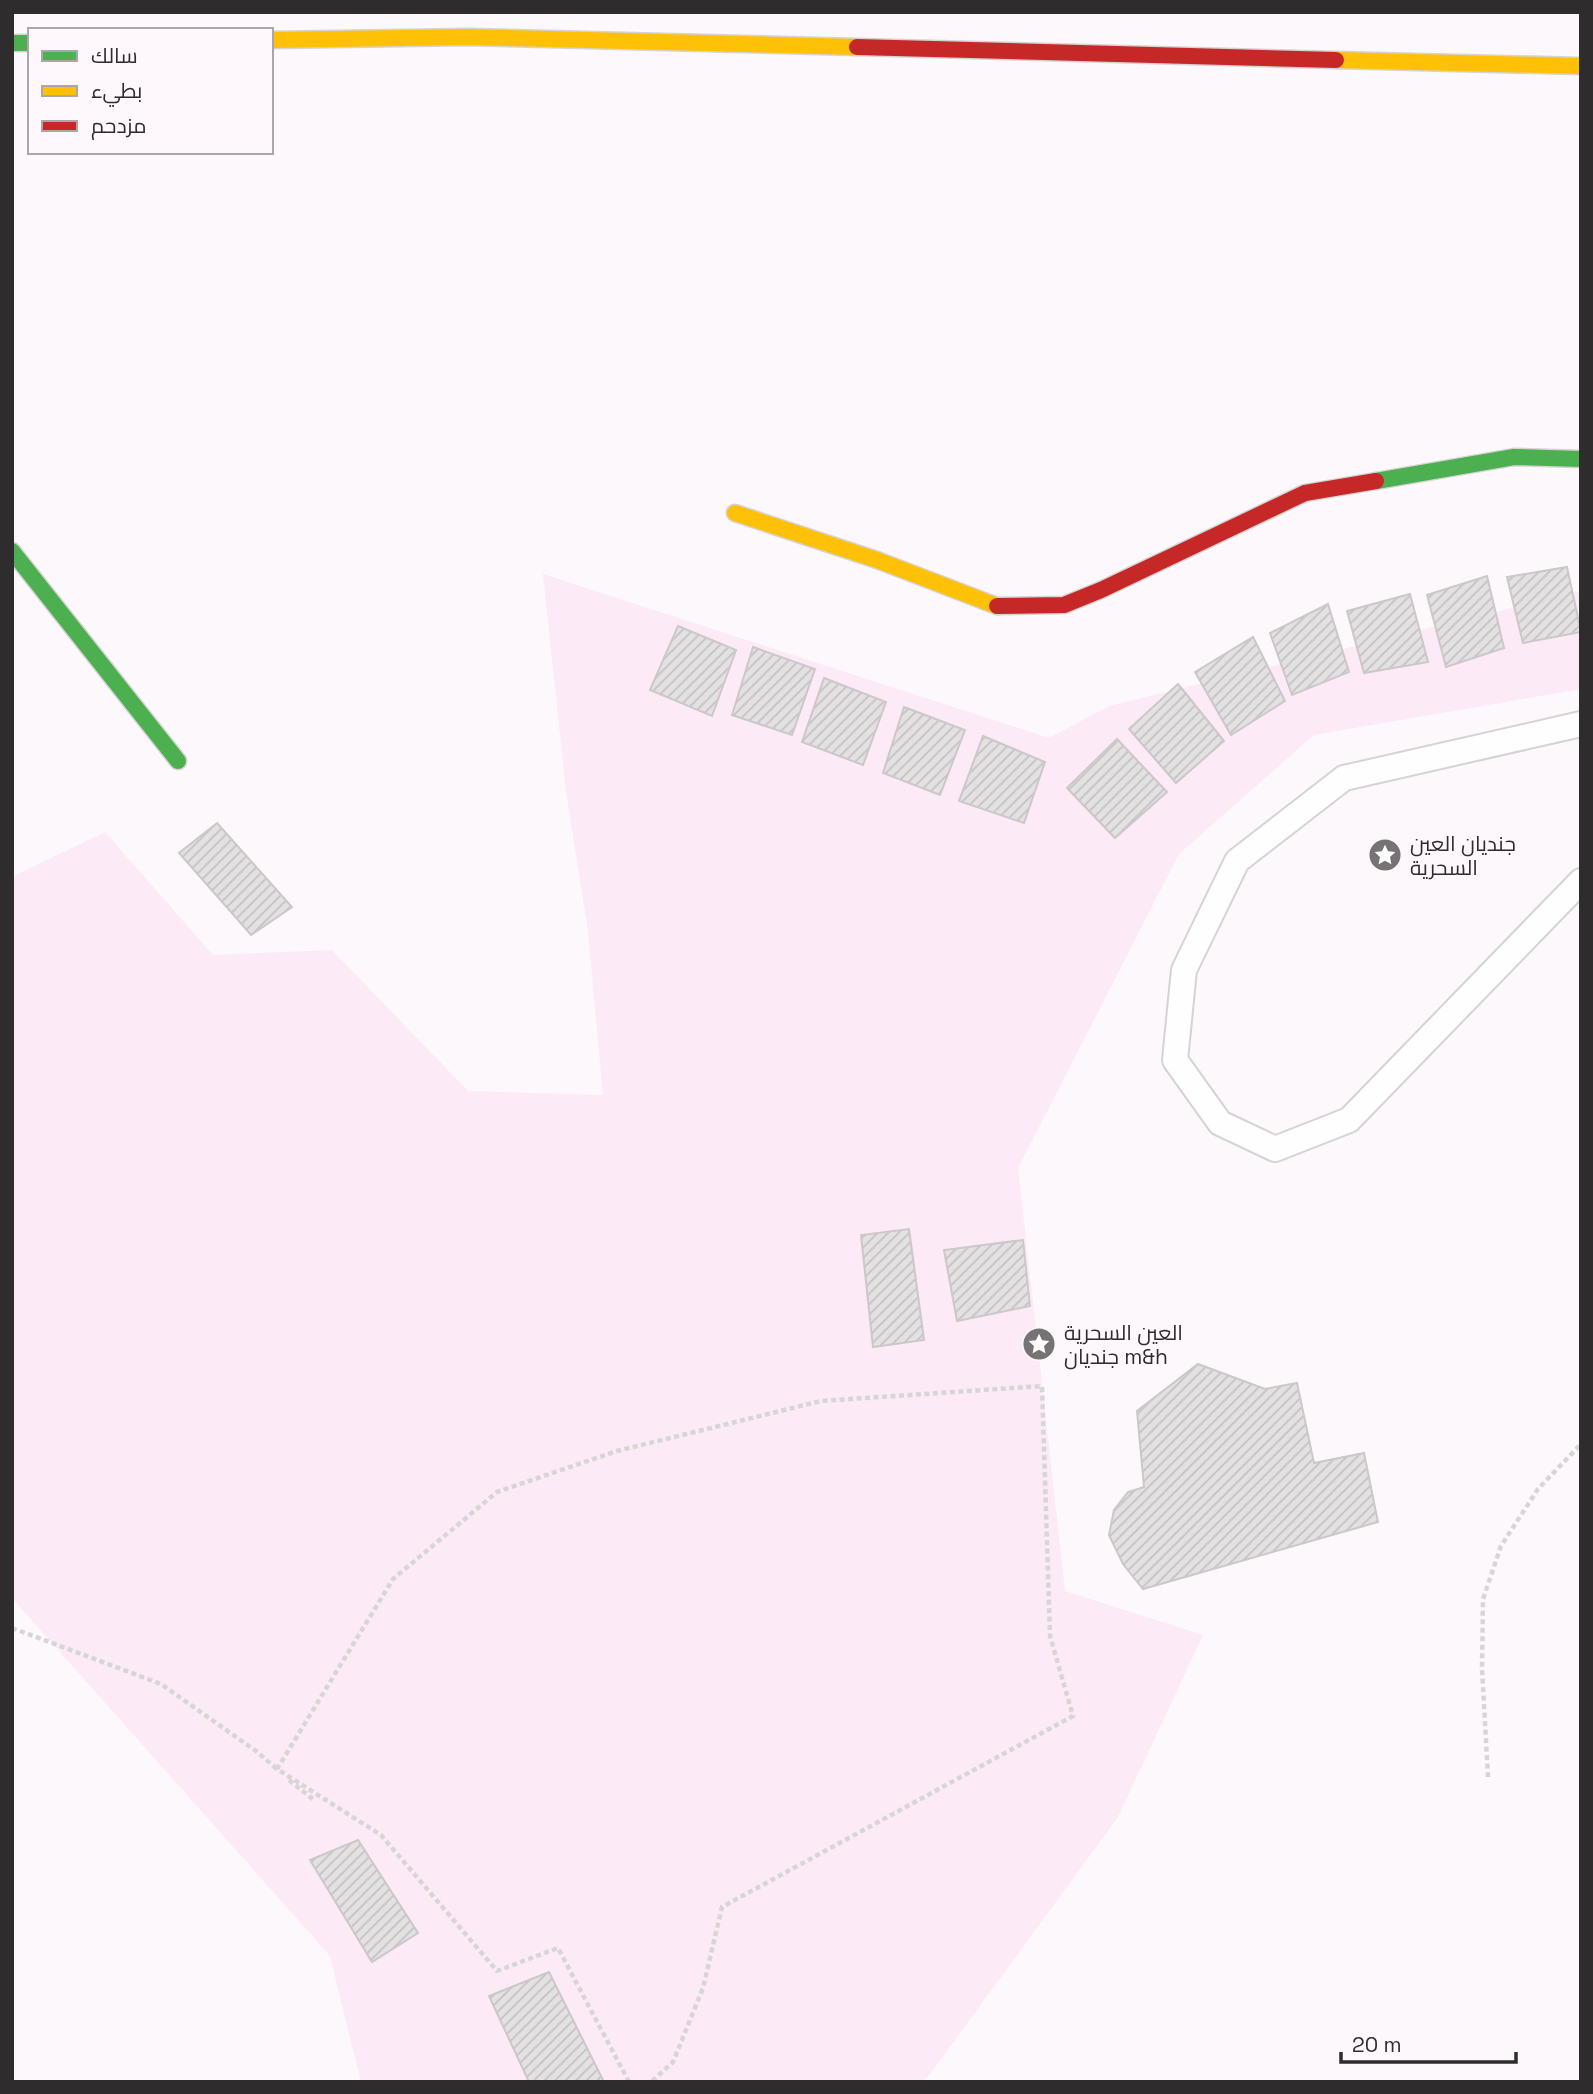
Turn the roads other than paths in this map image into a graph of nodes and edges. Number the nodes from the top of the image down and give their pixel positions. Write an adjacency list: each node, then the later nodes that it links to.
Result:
1 (273, 40): 2 (main road)
2 (1581, 66)
3 (1581, 459): 4 (main road)
4 (735, 513)
5 (12, 551): 7 (main road)
6 (1581, 724): 8 (lane)
7 (178, 761)
8 (1581, 881)

